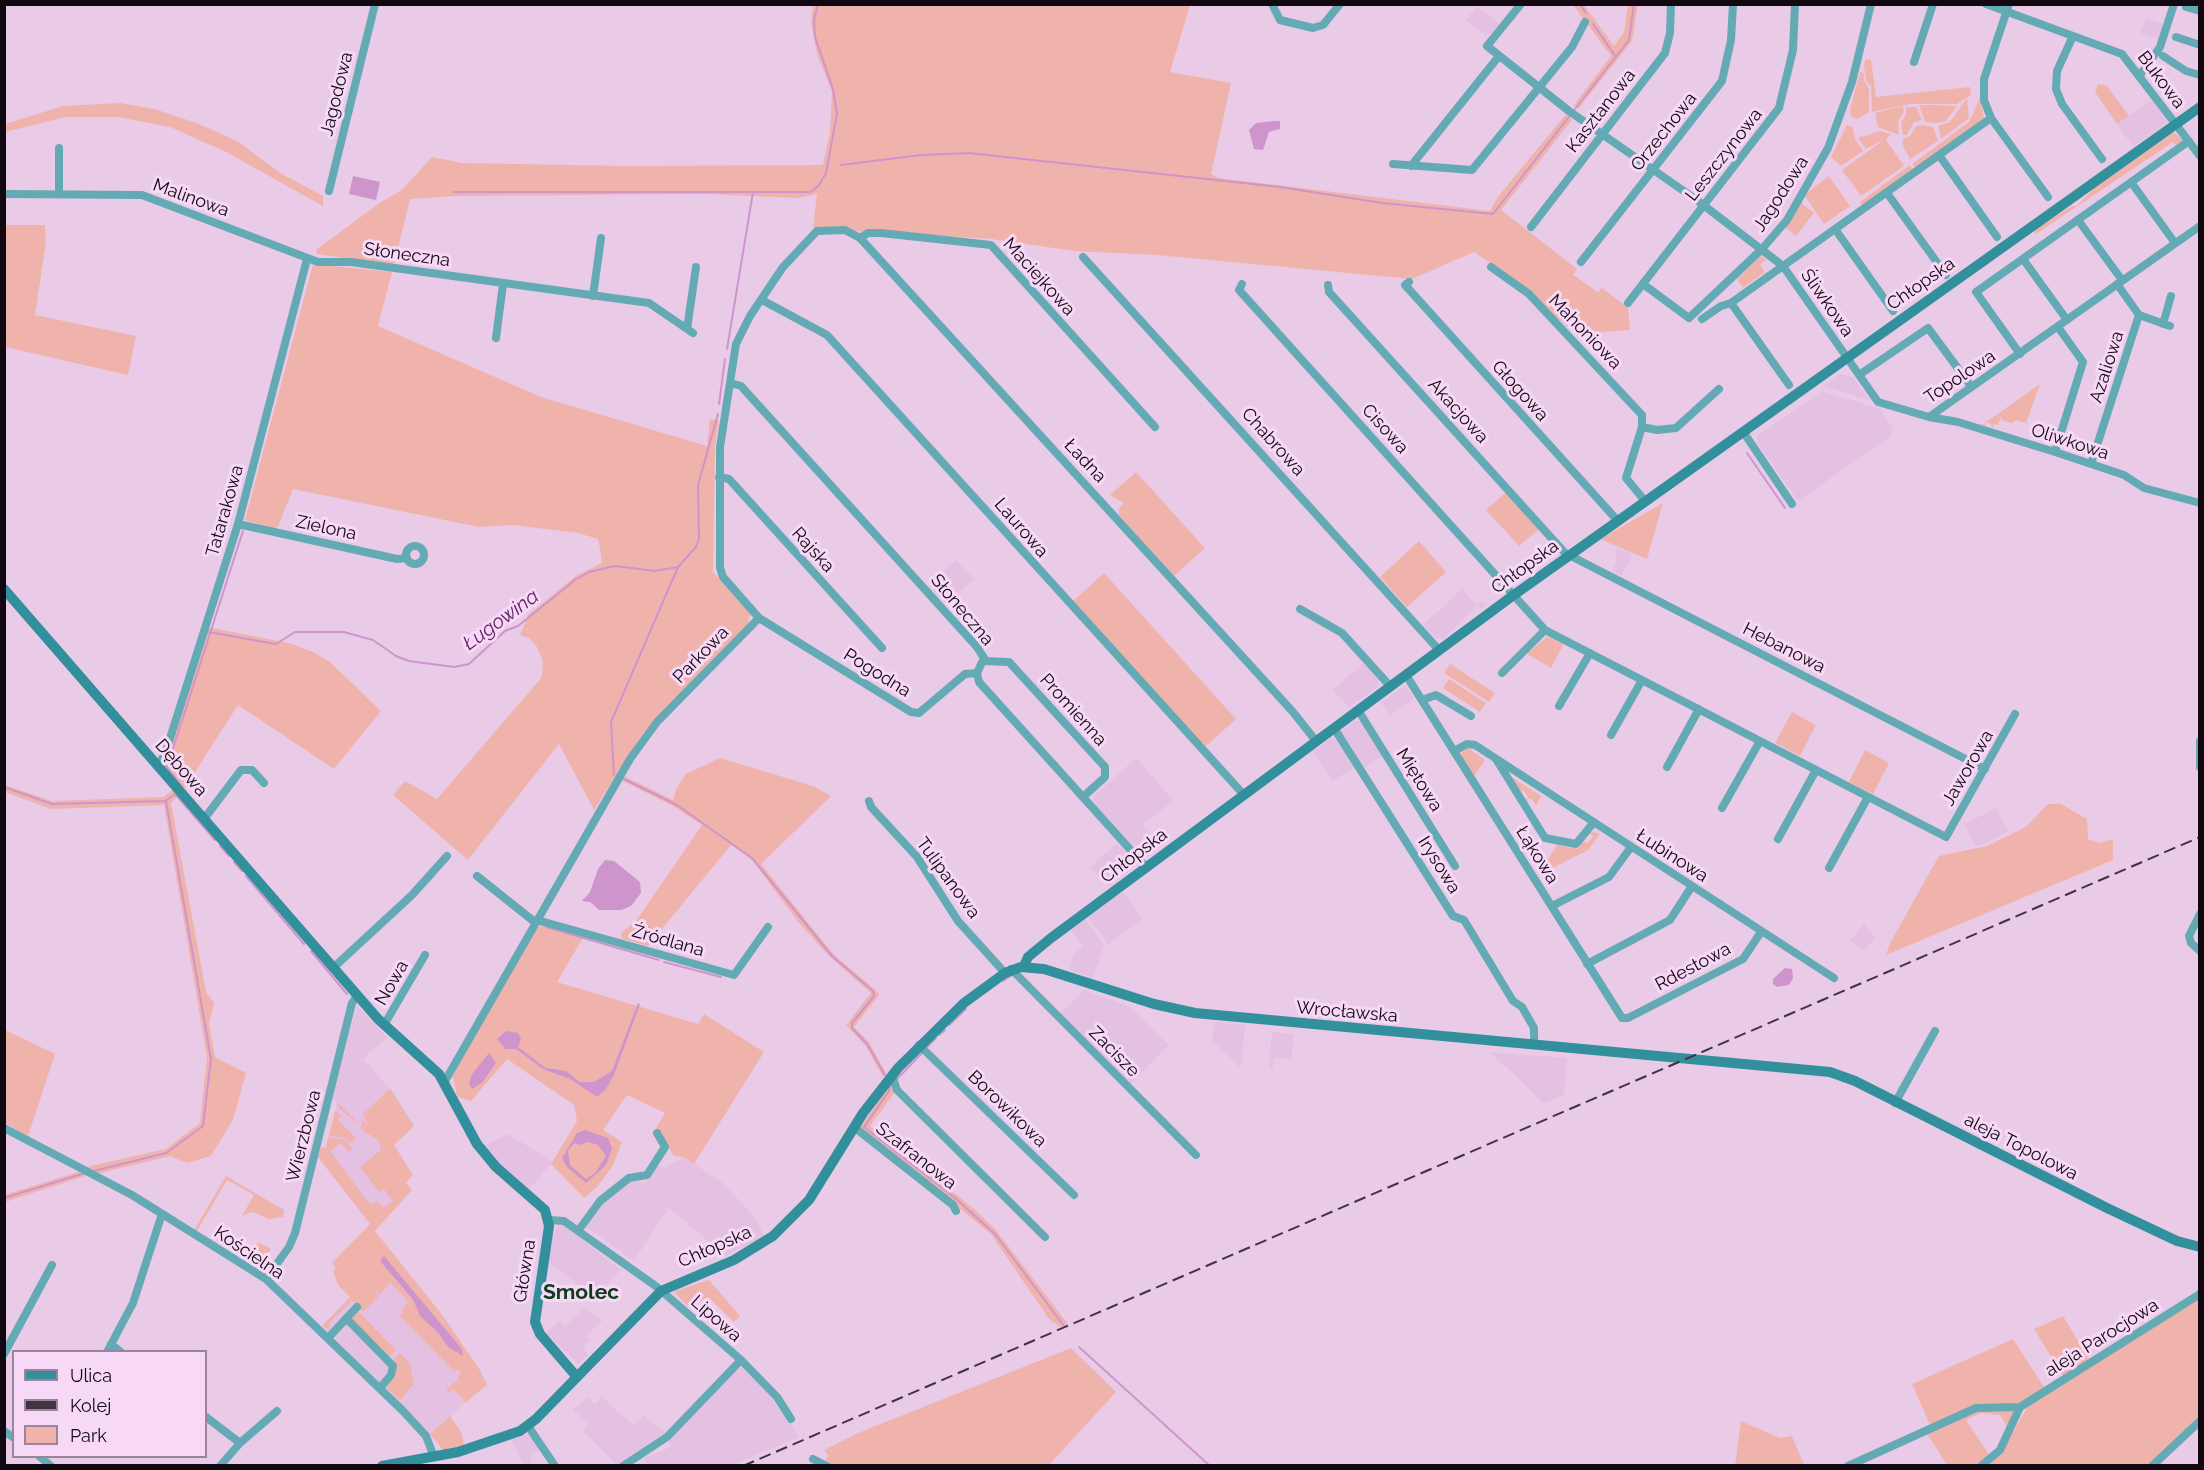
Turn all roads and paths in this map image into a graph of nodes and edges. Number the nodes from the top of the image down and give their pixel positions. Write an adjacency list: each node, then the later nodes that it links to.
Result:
1 (375, 4): 38 (street, Jagodowa)
2 (1272, 4): 3 (street)
3 (1340, 4)
4 (1521, 4): 19 (street)
5 (1671, 4): 28 (street, Kasztanowa)
6 (1733, 4): 36 (street, Orzechowa)
7 (1795, 4): 43 (street, Leszczynowa)
8 (1871, 4): 52 (street, Jagodowa)
9 (1933, 4): 21 (street)
10 (1986, 4): 13 (street, Bukowa)
11 (2174, 4): 22 (street)
12 (2187, 7): 14 (street)
13 (2008, 8): 16 (street, Bukowa); 26 (street)
14 (2199, 11)
15 (1585, 22): 24 (street)
16 (2073, 36): 22 (street, Bukowa); 33 (street)
17 (2176, 37): 18 (street)
18 (2199, 45)
19 (1499, 56): 24 (street); 35 (street)
20 (2163, 56): 23 (street)
21 (1914, 62)
22 (2140, 75): 27 (street, Bukowa)
23 (2199, 75)
24 (1539, 88): 28 (street); 35 (street)
25 (2199, 107): 27 (street, Chłopska)
26 (1991, 118): 31 (street, Śliwkowa); 42 (street)
27 (2176, 124): 29 (street, Bukowa); 79 (street, Chłopska)
28 (1603, 133): 36 (street); 46 (street, Kasztanowa)
29 (2189, 141): 32 (street, Bukowa); 37 (street, Topolowa)
30 (59, 148): 39 (street)
31 (1939, 155): 40 (street, Śliwkowa); 48 (street)
32 (2199, 156)
33 (2102, 159)
34 (1393, 164): 35 (street)
35 (1411, 166)
36 (1653, 169): 43 (street); 56 (street, Orzechowa)
37 (2131, 182): 44 (street, Topolowa); 51 (street)
38 (329, 190)
39 (59, 193): 41 (street, Malinowa); 54 (street, Malinowa)
40 (1887, 193): 47 (street, Śliwkowa); 60 (street)
41 (4, 194)
42 (2048, 197)
43 (1704, 206): 52 (street); 65 (street, Leszczynowa)
44 (2078, 220): 55 (street, Topolowa); 62 (street)
45 (2199, 226): 51 (street, Topolowa)
46 (1531, 227)
47 (1835, 229): 57 (street, Śliwkowa); 72 (street)
48 (1997, 237)
49 (601, 238): 67 (street)
50 (860, 238): 69 (street); 86 (street, Maciejkowa); 121 (street, Ładna)
51 (2175, 243): 62 (street, Topolowa)
52 (1762, 249): 57 (street); 65 (street, Jagodowa)
53 (1083, 257): 105 (street, Chabrowa)
54 (307, 259): 63 (street, Słoneczna); 96 (street, Tatarakowa)
55 (2023, 259): 75 (street); 78 (street, Topolowa)
56 (1581, 262)
57 (1783, 266): 71 (street, Śliwkowa); 79 (street, Śliwkowa)
58 (696, 267): 67 (street, Słoneczna)
59 (1491, 267): 87 (street, Mahoniowa)
60 (1946, 275)
61 (1409, 282): 95 (street, Głogowa)
62 (2120, 282): 73 (street, Azaliowa); 75 (street, Topolowa)
63 (503, 284): 67 (street, Słoneczna); 77 (street)
64 (1242, 284): 100 (street, Cisowa)
65 (1643, 284): 70 (street, Leszczynowa)
66 (1328, 285): 97 (street, Akacjowa)
67 (593, 296)
68 (2171, 296): 73 (street)
69 (762, 300): 82 (street); 132 (street, Laurowa)
70 (1628, 303)
71 (1731, 303): 74 (street, Śliwkowa); 83 (street)
72 (1893, 311)
73 (2139, 315): 90 (street, Azaliowa)
74 (1702, 319)
75 (2067, 320): 76 (street, Topolowa)
76 (2058, 327): 78 (street, Topolowa); 89 (street)
77 (496, 338)
78 (2020, 354): 85 (street, Topolowa)
79 (1847, 357): 80 (street, Topolowa); 88 (street, Chłopska)
80 (1859, 375): 81 (street, Topolowa); 85 (street, Topolowa)
81 (1968, 382)
82 (729, 383): 91 (street); 107 (street, Słoneczna)
83 (1789, 385)
84 (1719, 389): 87 (street)
85 (1929, 417): 89 (street, Oliwkowa)
86 (1155, 427)
87 (1642, 427): 92 (street)
88 (1744, 433): 92 (street, Chłopska); 94 (street)
89 (2055, 452): 90 (street, Oliwkowa)
90 (2091, 464): 93 (street, Oliwkowa)
91 (719, 477): 102 (street); 104 (street, Rajska)
92 (1645, 501): 95 (street, Chłopska)
93 (2199, 503)
94 (1792, 504)
95 (1617, 520): 97 (street, Chłopska)
96 (238, 524): 98 (street, Zielona); 127 (street, Tatarakowa)
97 (1569, 555): 100 (street, Chłopska); 129 (street, Hebanowa)
98 (407, 558)
99 (4, 589): 127 (street, Dębowa)
100 (1514, 595): 103 (street); 105 (street, Chłopska)
101 (1300, 609): 112 (street)
102 (759, 618): 108 (street, Pogodna); 149 (street, Parkowa)
103 (1545, 630): 106 (street); 109 (street)
104 (882, 648)
105 (1439, 650): 110 (street, Chłopska)
106 (1590, 653): 111 (street); 114 (street)
107 (983, 661): 108 (street, Słoneczna); 133 (street, Promienna)
108 (977, 673): 133 (street, Słoneczna)
109 (1502, 673)
110 (1406, 675): 112 (street, Chłopska); 113 (street, Łąkowa)
111 (1642, 680): 115 (street); 120 (street)
112 (1390, 686): 116 (street, Chłopska)
113 (1422, 700): 118 (street); 124 (street, Łąkowa)
114 (1559, 706)
115 (1699, 709): 122 (street); 126 (street)
116 (1358, 710): 119 (street, Chłopska); 142 (street, Miętowa)
117 (2015, 714): 129 (street, Jaworowa)
118 (1471, 716)
119 (1334, 728): 121 (street, Chłopska); 164 (street, Irysowa)
120 (1611, 735)
121 (1316, 741): 132 (street, Chłopska)
122 (1760, 741): 130 (street); 136 (street)
123 (2199, 741): 128 (street)
124 (1454, 751): 125 (street, Łubinowa); 147 (street, Łąkowa)
125 (1495, 758): 138 (street, Łubinowa); 138 (street)
126 (1667, 766)
127 (158, 767): 137 (street, Dębowa)
128 (2199, 767)
129 (1985, 769): 134 (street, Jaworowa)
130 (1816, 770): 134 (street); 139 (street)
131 (264, 783): 137 (street)
132 (1244, 795): 143 (street, Chłopska)
133 (1083, 797): 143 (street, Słoneczna)
134 (1868, 797): 144 (street)
135 (869, 801): 157 (street, Tulipanowa)
136 (1722, 808)
137 (204, 819): 156 (street, Dębowa)
138 (1594, 822): 140 (street, Łubinowa)
139 (1778, 839)
140 (1631, 847): 146 (street, Łubinowa); 147 (street)
141 (447, 856): 156 (street)
142 (1455, 866)
143 (1146, 867): 155 (street, Chłopska)
144 (1829, 868)
145 (477, 876): 149 (street)
146 (1692, 886): 151 (street, Łubinowa); 154 (street)
147 (1552, 906): 154 (street, Łąkowa)
148 (2199, 914): 152 (street)
149 (536, 921): 150 (street, Źródlana); 167 (street, Parkowa)
150 (768, 927)
151 (1761, 932): 158 (street, Łubinowa); 160 (street, Rdestowa)
152 (2199, 951)
153 (425, 955): 161 (street, Nowa)
154 (1587, 964): 160 (street, Łąkowa)
155 (1024, 966): 157 (street, Chłopska); 164 (street, Wrocławska)
156 (333, 968): 159 (street, Dębowa)
157 (1008, 971): 163 (street, Chłopska); 172 (street, Zacisze)
158 (1834, 978)
159 (357, 996): 161 (street, Dębowa); 181 (street, Wierzbowa)
160 (1630, 1017)
161 (384, 1025): 167 (street, Dębowa)
162 (1935, 1031): 168 (street)
163 (920, 1045): 166 (street, Chłopska); 173 (street, Borowikowa)
164 (1534, 1045): 165 (street, Wrocławska)
165 (1830, 1072): 168 (street, aleja Topolowa)
166 (892, 1075): 169 (street, Chłopska); 178 (street)
167 (445, 1081): 176 (street, Główna)
168 (1895, 1103): 179 (street, aleja Topolowa)
169 (854, 1127): 174 (street, Szafranowa); 182 (street, Chłopska)
170 (4, 1128): 175 (street, Kościelna)
171 (657, 1133): 177 (street)
172 (1196, 1155)
173 (1074, 1196)
174 (956, 1211)
175 (162, 1214): 181 (street, Kościelna); 187 (street)
176 (549, 1220): 177 (street, Lipowa); 190 (street, Główna)
177 (578, 1231): 182 (street, Lipowa)
178 (1045, 1237)
179 (2199, 1247)
180 (52, 1265): 188 (street)
181 (266, 1279): 186 (street, Kościelna)
182 (661, 1291): 189 (street, Lipowa); 190 (street, Chłopska)
183 (2199, 1294): 192 (street, aleja Parocjowa)
184 (357, 1307): 185 (street)
185 (346, 1318): 186 (street); 191 (street)
186 (328, 1338): 191 (street, Kościelna)
187 (109, 1348)
188 (4, 1354)
189 (741, 1360): 195 (street, Lipowa); 204 (street)
190 (576, 1376): 197 (street)
191 (380, 1388): 199 (street, Kościelna)
192 (2020, 1407): 206 (street); 207 (street)
193 (277, 1411): 198 (street)
194 (207, 1418): 198 (street)
195 (791, 1419)
196 (2199, 1421): 208 (street)
197 (528, 1426): 199 (street); 203 (street)
198 (240, 1443): 201 (street)
199 (434, 1456): 202 (street)
200 (813, 1459): 205 (street)
201 (220, 1466)
202 (382, 1466)
203 (555, 1466)
204 (623, 1466)
205 (827, 1466)
206 (1848, 1466)
207 (1981, 1466)
208 (2152, 1466)

